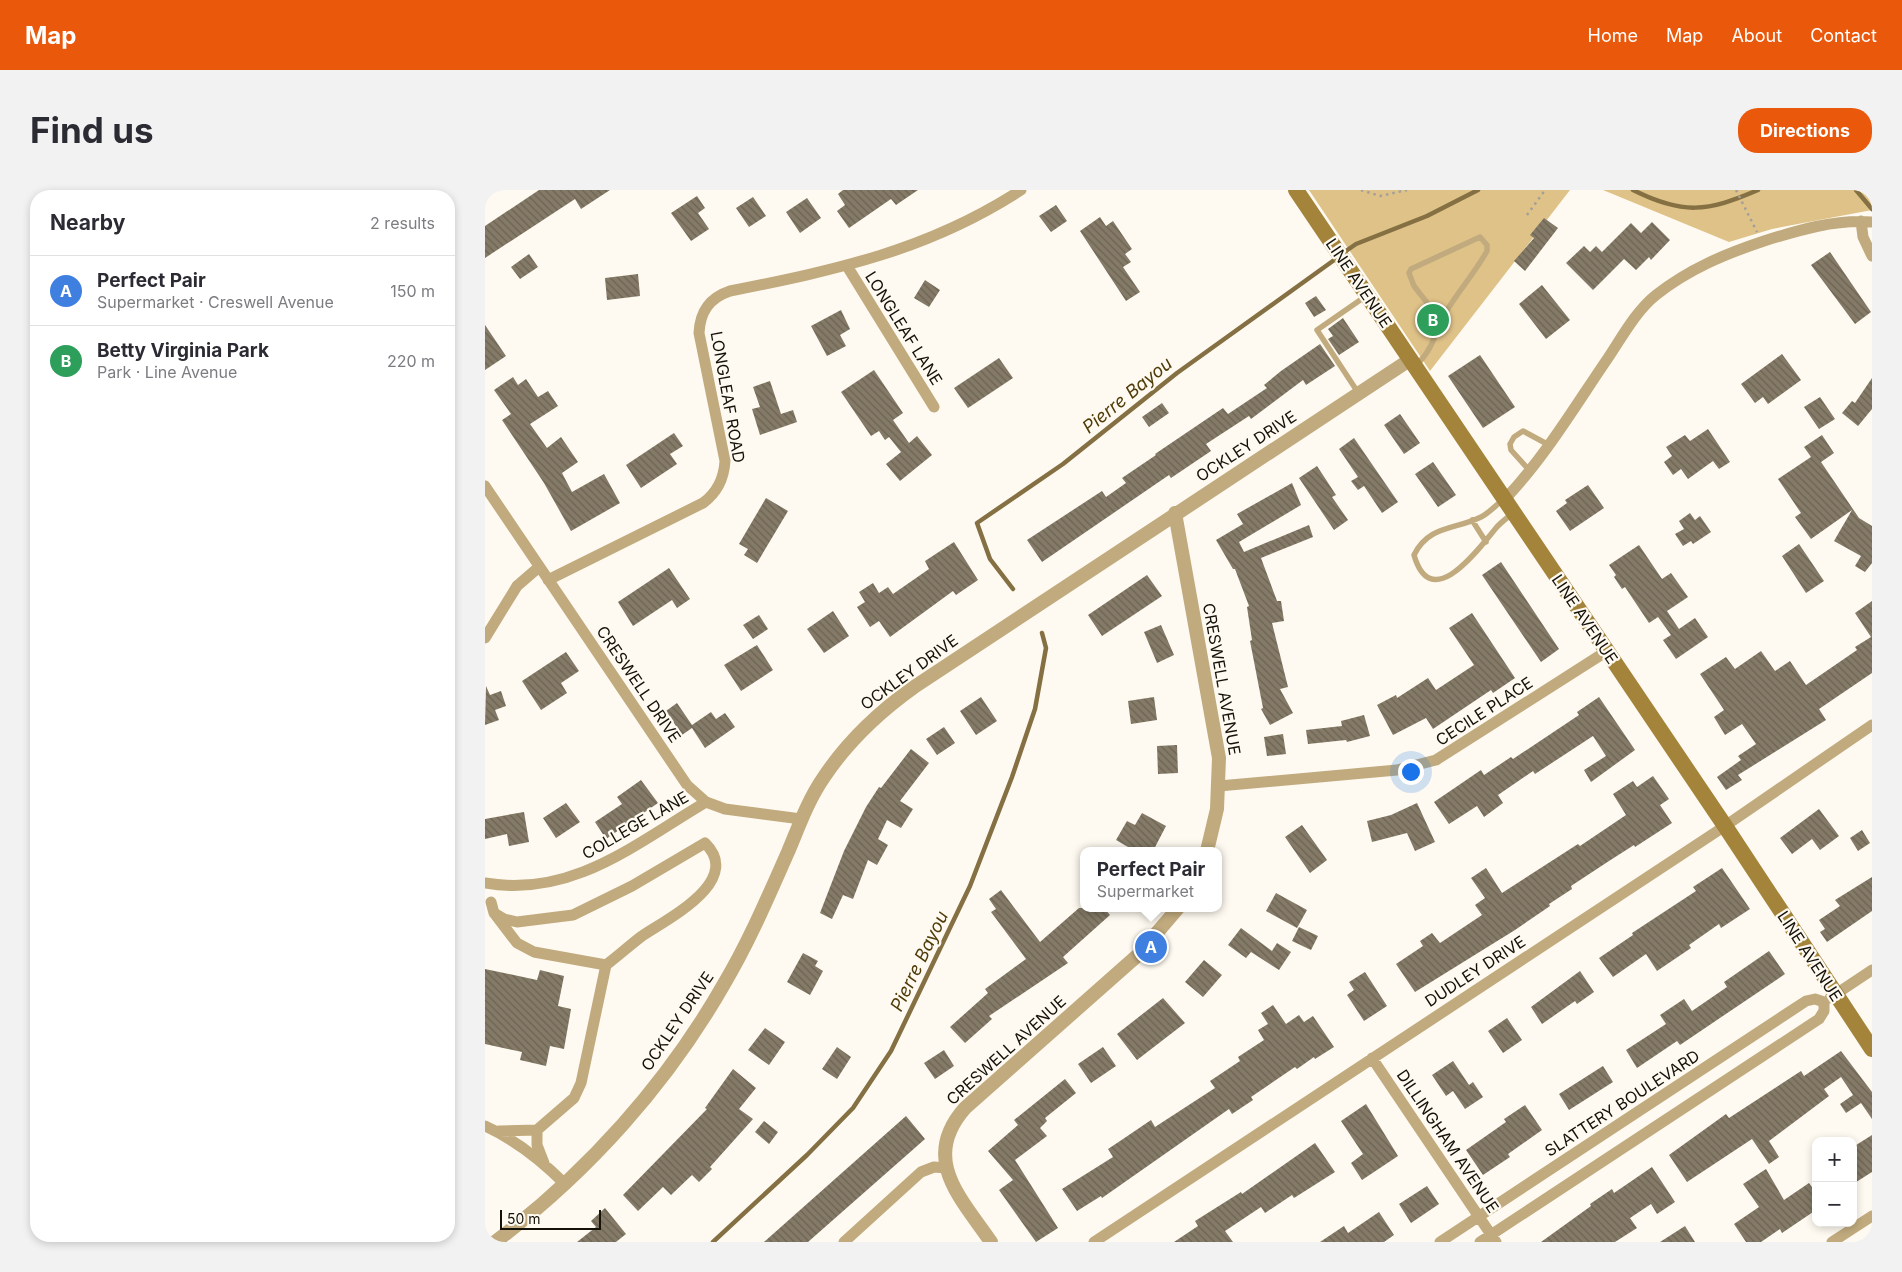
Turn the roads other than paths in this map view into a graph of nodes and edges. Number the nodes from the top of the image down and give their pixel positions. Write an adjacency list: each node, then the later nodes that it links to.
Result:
1 (1021, 190): 5 (street, LONGLEAF ROAD)
2 (1296, 190): 6 (main road, LINE AVENUE)
3 (1866, 221): 4 (street); 11 (street)
4 (1872, 256)
5 (847, 266): 10 (street, LONGLEAF LANE); 19 (street, LONGLEAF ROAD)
6 (1363, 289): 8 (main road, LINE AVENUE); 9 (lane)
7 (1442, 322): 7 (lane); 8 (lane)
8 (1413, 362): 9 (street, OCKLEY DRIVE); 14 (main road, LINE AVENUE)
9 (1359, 394): 15 (street, OCKLEY DRIVE)
10 (934, 407)
11 (1549, 444): 12 (street); 12 (lane)
12 (1531, 471): 14 (street)
13 (485, 486): 18 (street)
14 (1509, 505): 16 (lane); 17 (lane); 21 (main road, LINE AVENUE)
15 (1175, 513): 23 (street, CRESWELL AVENUE); 25 (street, OCKLEY DRIVE)
16 (1472, 520): 17 (lane); 17 (lane)
17 (1486, 542)
18 (539, 566): 19 (street); 20 (street)
19 (548, 580): 24 (street, CRESWELL DRIVE)
20 (485, 638)
21 (1607, 651): 23 (street, CECILE PLACE); 26 (main road, LINE AVENUE)
22 (1872, 725): 26 (street, DUDLEY DRIVE)
23 (1219, 786): 27 (street, CRESWELL AVENUE)
24 (707, 802): 25 (street, COLLEGE LANE); 28 (street, COLLEGE LANE)
25 (801, 819): 40 (street, OCKLEY DRIVE)
26 (1725, 826): 33 (main road, LINE AVENUE); 35 (street, DUDLEY DRIVE)
27 (1208, 847)
28 (489, 883): 29 (street)
29 (490, 906): 31 (street); 31 (street)
30 (1175, 912): 39 (street, CRESWELL AVENUE)
31 (606, 965): 37 (street)
32 (1872, 970): 33 (street, SLATTERY BOULEVARD)
33 (1830, 998): 34 (main road, LINE AVENUE); 41 (street, SLATTERY BOULEVARD); 43 (street, SLATTERY BOULEVARD)
34 (1872, 1049)
35 (1372, 1058): 41 (street, DILLINGHAM AVENUE); 47 (street, DUDLEY DRIVE)
36 (490, 1129): 37 (street); 38 (street)
37 (537, 1130): 38 (street)
38 (544, 1163): 40 (street)
39 (946, 1168): 45 (street); 46 (street, CRESWELL AVENUE)
40 (565, 1184): 44 (street, OCKLEY DRIVE)
41 (1479, 1216): 43 (street, DILLINGHAM AVENUE); 48 (street, SLATTERY BOULEVARD)
42 (1872, 1216): 50 (street)
43 (1494, 1238): 49 (street, SLATTERY BOULEVARD)
44 (495, 1242)
45 (845, 1242)
46 (991, 1242)
47 (1094, 1242)
48 (1440, 1242)
49 (1480, 1242)
50 (1832, 1242)

